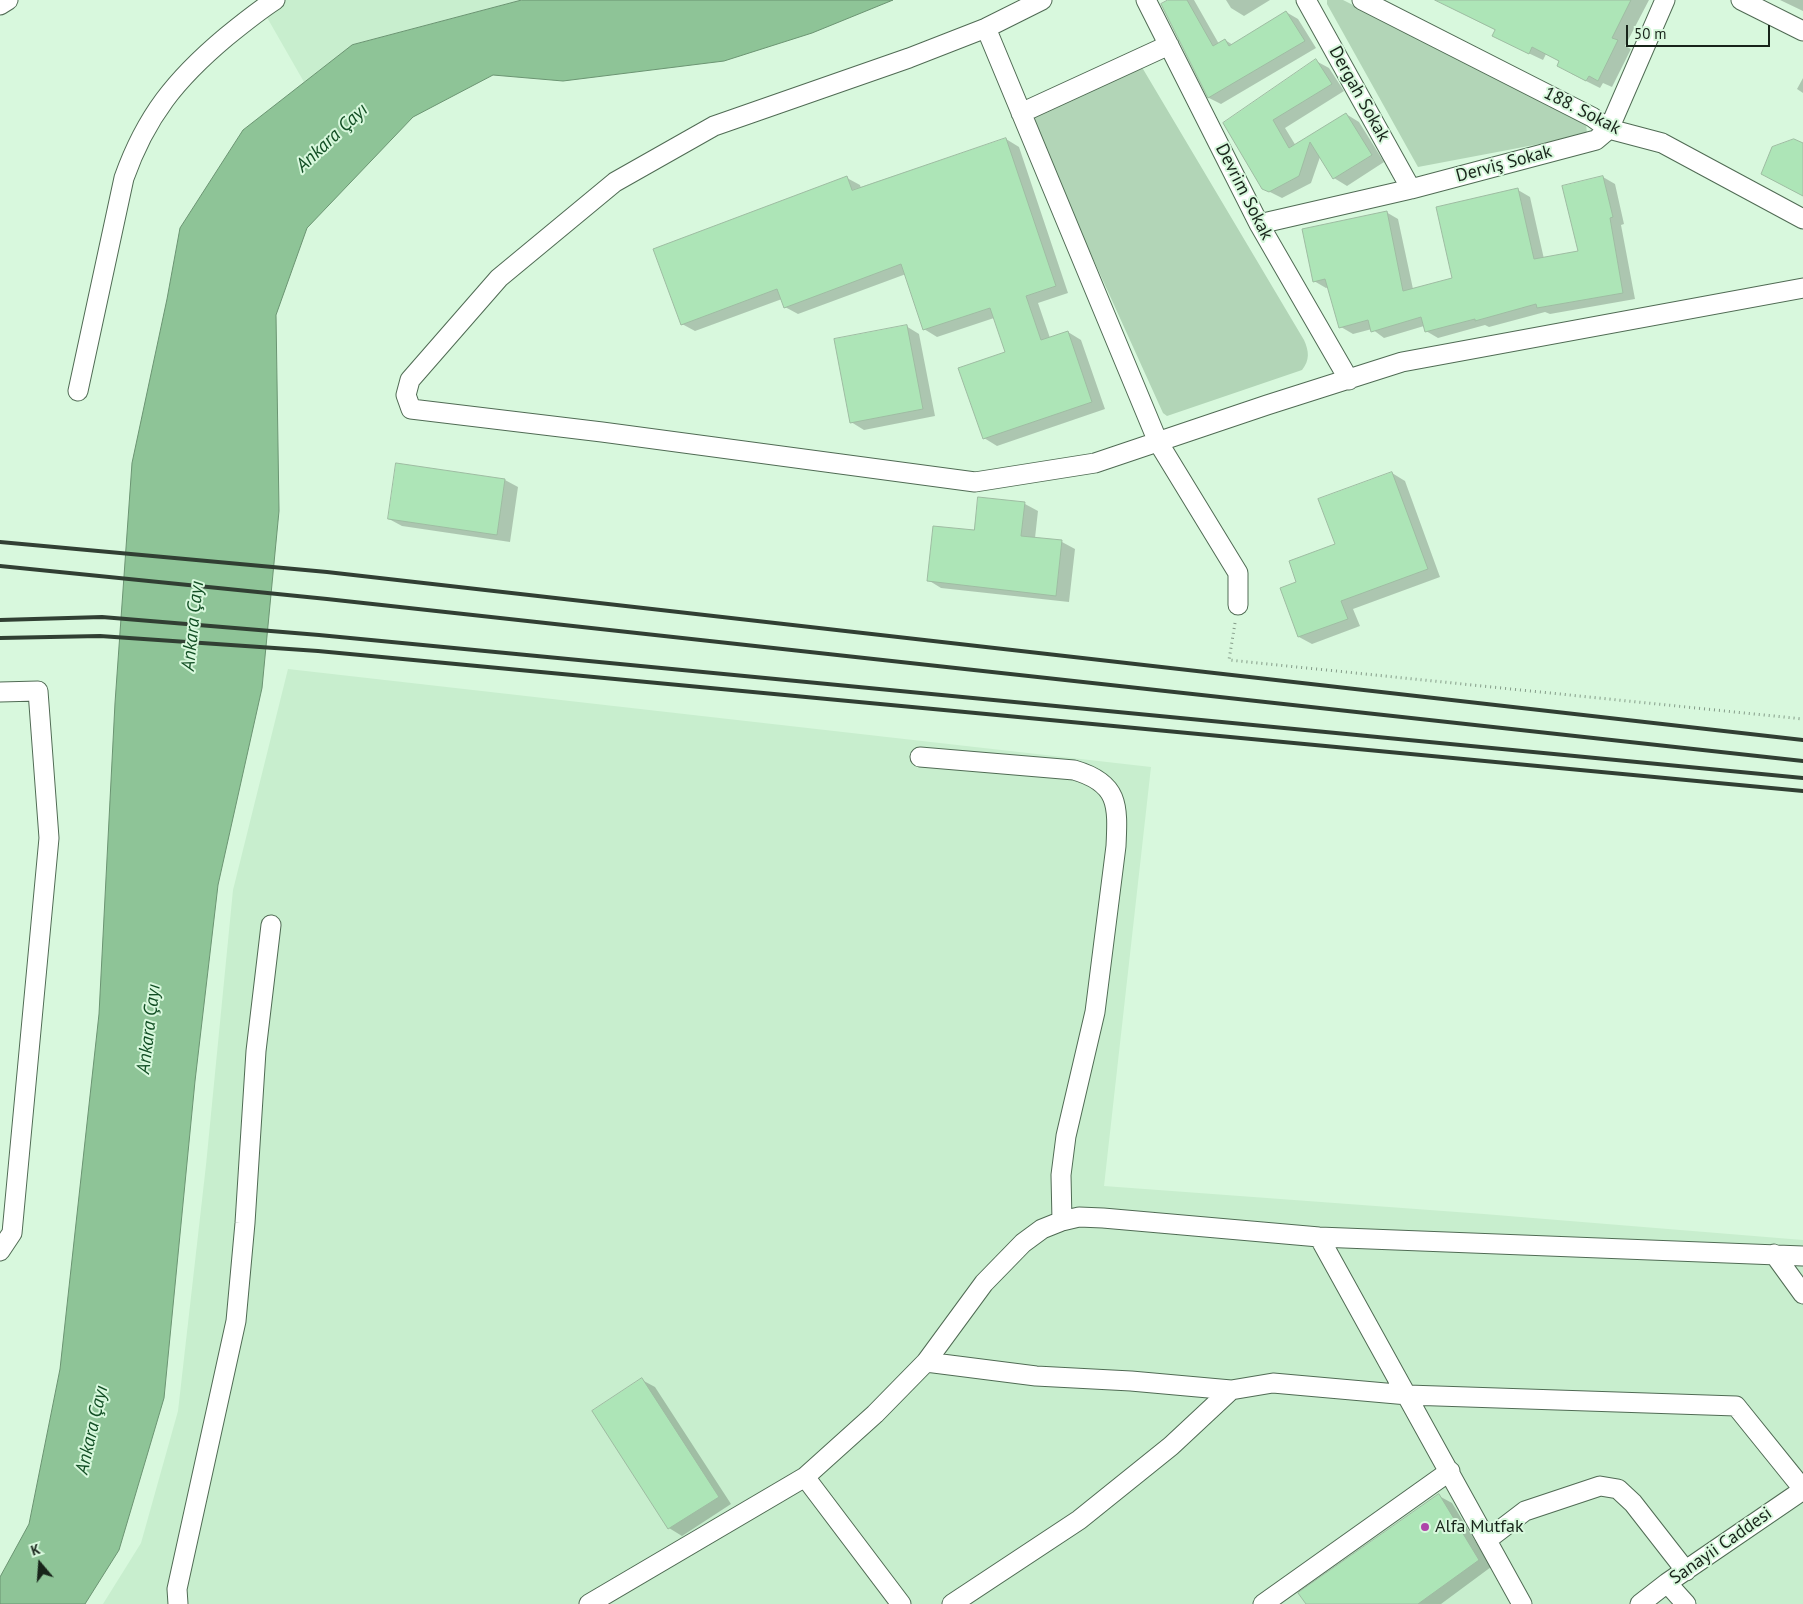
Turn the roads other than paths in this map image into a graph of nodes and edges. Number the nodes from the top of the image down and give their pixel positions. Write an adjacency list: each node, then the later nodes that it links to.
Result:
1 (8, 0): 9 (street)
2 (275, 0): 20 (street)
3 (1042, 0): 10 (street)
4 (1146, 0): 12 (street, Devrim Sokak)
5 (1306, 0): 15 (street, Dergah Sokak)
6 (1362, 0): 14 (street, 188. Sokak)
7 (1665, 0): 14 (street)
8 (1741, 0): 11 (street)
9 (0, 5)
10 (986, 28): 13 (street); 21 (street)
11 (1803, 31)
12 (1169, 45): 13 (street); 17 (street, Devrim Sokak)
13 (1021, 113): 21 (street)
14 (1609, 129): 15 (street, Derviş Sokak); 16 (street, 188. Sokak)
15 (1411, 188): 17 (street, Derviş Sokak)
16 (1803, 219)
17 (1259, 224): 19 (street, Devrim Sokak)
18 (1803, 288): 19 (street)
19 (1349, 380): 21 (street)
20 (78, 391)
21 (1158, 442): 22 (street)
22 (1238, 605)
23 (0, 692): 28 (street)
24 (920, 756): 26 (street)
25 (271, 925): 41 (street)
26 (1062, 1220): 27 (street); 32 (street)
27 (1319, 1237): 29 (street); 34 (street)
28 (0, 1251)
29 (1774, 1254): 30 (street); 31 (street)
30 (1803, 1256)
31 (1803, 1294)
32 (926, 1362): 33 (street); 36 (street)
33 (1231, 1390): 34 (street); 44 (street)
34 (1408, 1395): 35 (street); 37 (street)
35 (1450, 1472): 38 (street); 45 (street)
36 (805, 1477): 42 (street); 43 (street)
37 (1803, 1489): 39 (street, Sanayii Caddesi)
38 (1487, 1540): 39 (street); 46 (street)
39 (1686, 1571): 40 (street, Sanayii Caddesi)
40 (1667, 1583): 47 (street, Sanayii Caddesi); 48 (street)
41 (178, 1604)
42 (589, 1604)
43 (901, 1604)
44 (952, 1604)
45 (1263, 1604)
46 (1522, 1604)
47 (1640, 1604)
48 (1686, 1604)

